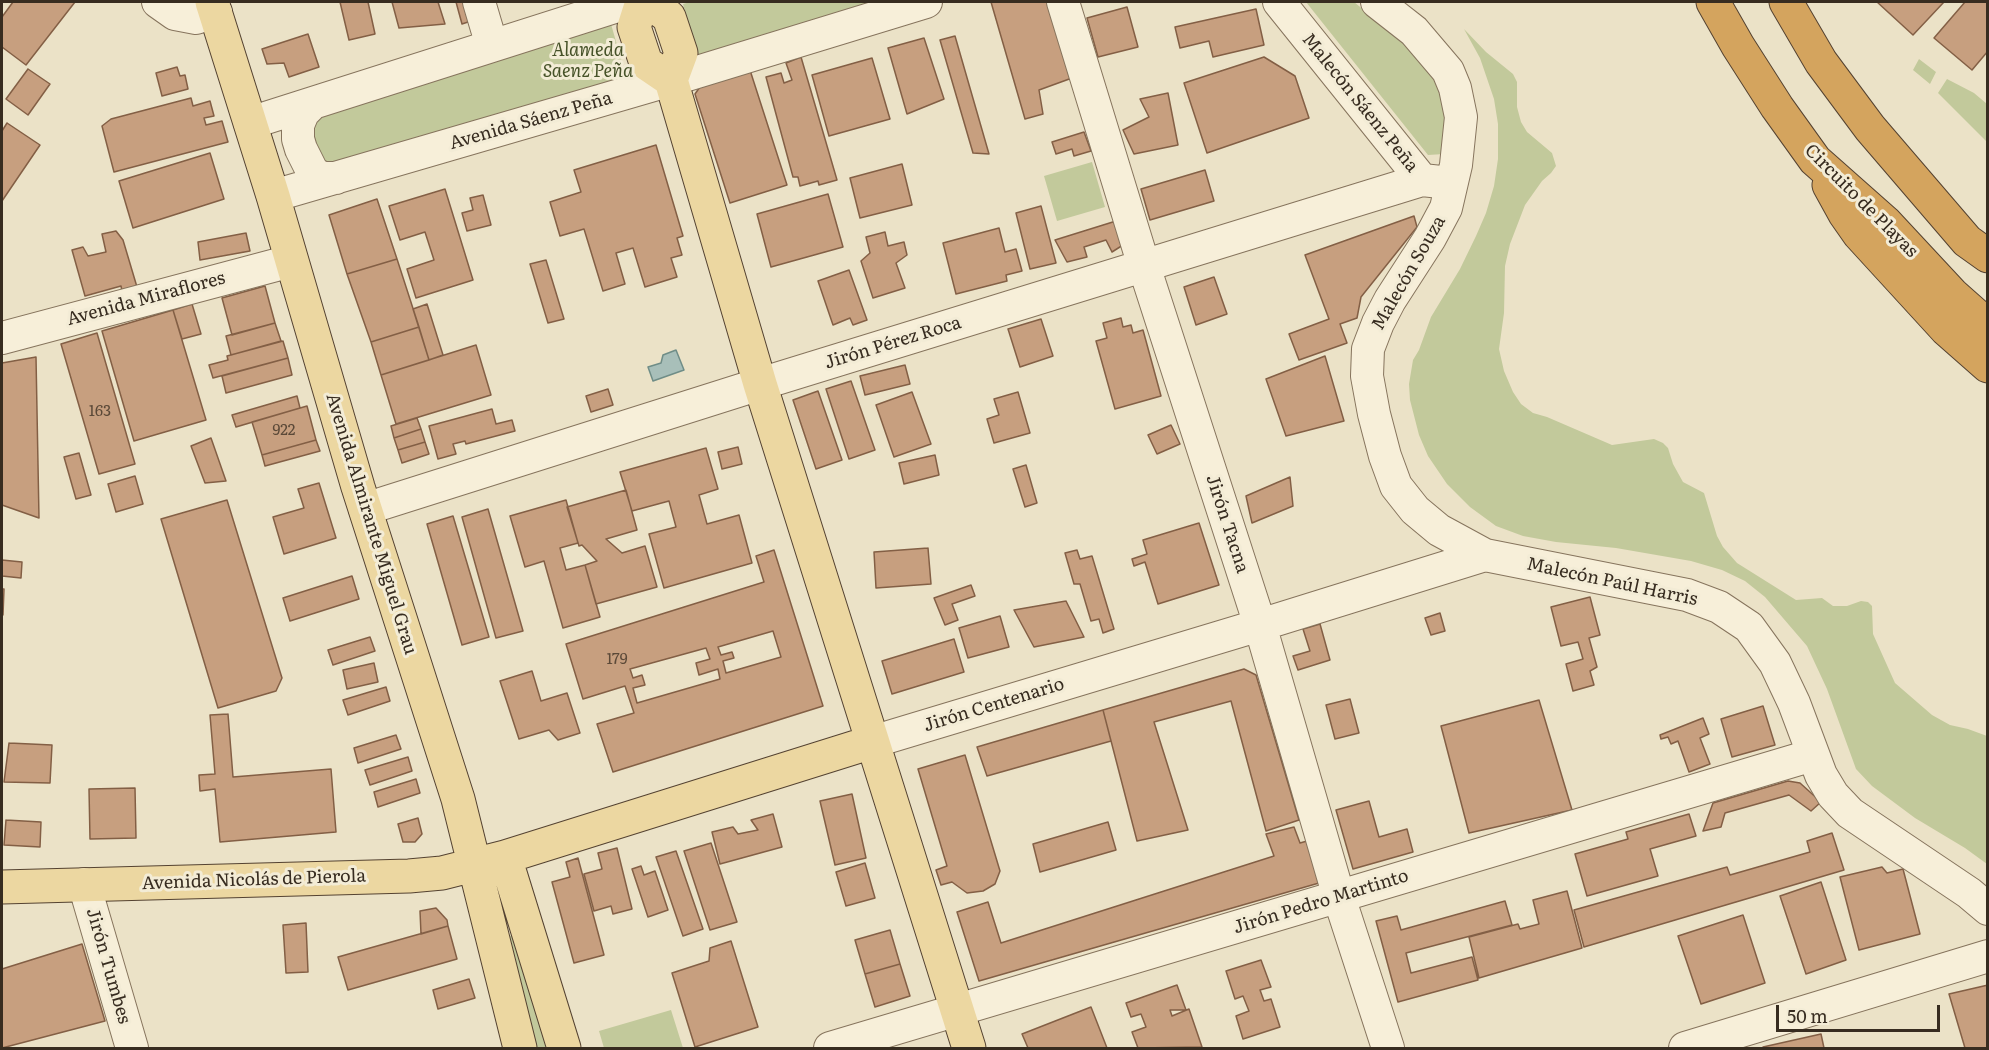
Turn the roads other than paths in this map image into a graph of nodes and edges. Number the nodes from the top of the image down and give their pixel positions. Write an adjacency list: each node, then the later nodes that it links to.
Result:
1 (158, 2): 12 (street)
2 (479, 2): 13 (street)
3 (630, 2): 13 (street)
4 (642, 2): 14 (main road)
5 (649, 2): 14 (main road)
6 (926, 2): 14 (street, Avenida Sáenz Peña)
7 (1063, 2): 24 (street, Jirón Tacna)
8 (1279, 2): 19 (street, Malecón Sáenz Peña)
9 (1377, 2): 20 (street, Malecón Souza)
10 (1713, 2): 17 (highway, Circuito de Playas)
11 (1786, 2): 22 (highway)
12 (214, 7): 16 (main road, Avenida Almirante Miguel Grau)
13 (492, 46): 15 (street)
14 (671, 80): 18 (street, Avenida Sáenz Peña); 28 (main road)
15 (313, 103): 16 (street); 18 (street)
16 (250, 123): 21 (main road, Avenida Almirante Miguel Grau)
17 (1815, 160): 25 (highway, Circuito de Playas); 27 (highway)
18 (336, 178): 21 (street, Avenida Sáenz Peña)
19 (1422, 180): 20 (street, Malecón Sáenz Peña); 24 (street, Jirón Pérez Roca)
20 (1453, 184): 30 (street, Malecón Souza)
21 (273, 196): 23 (main road, Avenida Almirante Miguel Grau)
22 (1981, 253)
23 (291, 261): 26 (street, Avenida Miraflores); 29 (main road, Avenida Almirante Miguel Grau)
24 (1144, 266): 28 (street, Jirón Pérez Roca); 31 (street, Jirón Tacna)
25 (1988, 326)
26 (2, 338)
27 (1988, 366)
28 (760, 384): 29 (street, Jirón Pérez Roca); 32 (main road)
29 (365, 508): 34 (main road, Avenida Almirante Miguel Grau)
30 (1485, 555): 31 (street, Jirón Centenario); 33 (street, Malecón Paúl Harris)
31 (1260, 625): 32 (street, Jirón Centenario); 37 (street, Jirón Tacna)
32 (872, 742): 34 (main road, Jirón Centenario); 40 (main road)
33 (1813, 755): 37 (street, Jirón Pedro Martinto); 38 (street, Malecón Paúl Harris)
34 (490, 862): 35 (main road, Avenida Nicolás de Pierola); 43 (main road, Avenida Almirante Miguel Grau); 44 (main road, Avenida Almirante Miguel Grau)
35 (84, 885): 36 (main road, Avenida Nicolás de Pierola); 42 (street, Jirón Tumbes)
36 (2, 887)
37 (1339, 897): 40 (street, Jirón Pedro Martinto); 47 (street, Jirón Tacna)
38 (1988, 909)
39 (1988, 956): 41 (street)
40 (956, 1010): 45 (street, Jirón Pedro Martinto); 46 (main road)
41 (1739, 1040): 48 (street)
42 (132, 1048)
43 (520, 1048)
44 (564, 1048)
45 (830, 1048)
46 (969, 1048)
47 (1388, 1048)
48 (1685, 1048)

